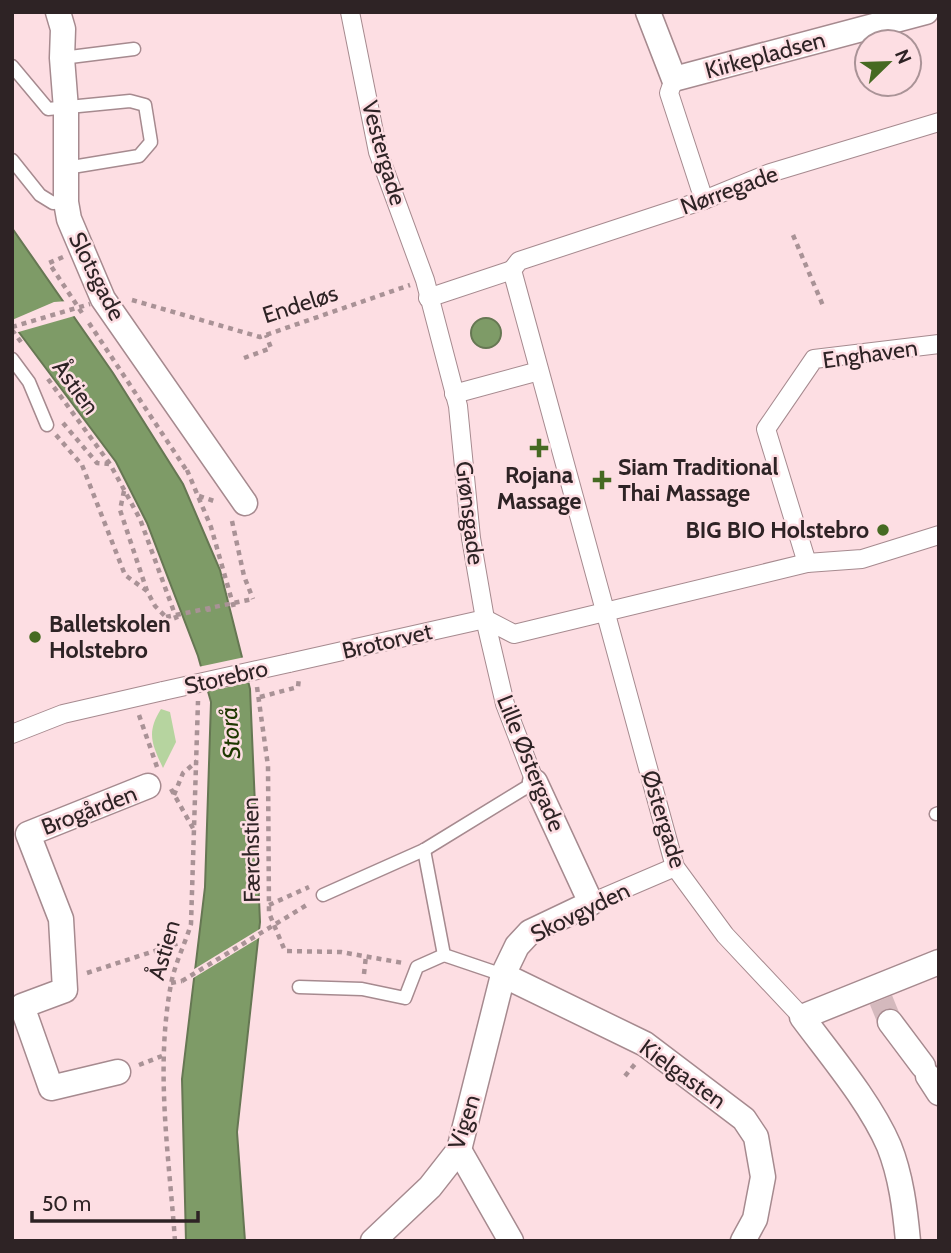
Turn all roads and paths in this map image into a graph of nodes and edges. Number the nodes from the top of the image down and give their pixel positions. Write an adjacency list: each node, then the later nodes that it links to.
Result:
1 (58, 12): 6 (street, Slotsgade)
2 (350, 12): 18 (street, Vestergade)
3 (648, 12): 8 (street, Kirkepladsen)
4 (926, 12): 8 (street, Kirkepladsen)
5 (134, 49): 6 (lane)
6 (62, 58): 9 (street, Slotsgade)
7 (12, 66): 9 (lane)
8 (674, 79): 13 (street)
9 (66, 109): 12 (street, Slotsgade); 12 (lane)
10 (939, 122): 13 (street, Nørregade)
11 (12, 160): 14 (lane)
12 (66, 168): 14 (street, Slotsgade)
13 (704, 200): 17 (street, Nørregade)
14 (66, 202): 19 (street, Slotsgade)
15 (793, 235): 20 (path)
16 (49, 263): 39 (path)
17 (516, 265): 18 (street, Nørregade); 28 (street, Østergade)
18 (427, 290): 22 (path, Endeløs); 29 (street, Vestergade)
19 (97, 301): 21 (path, bridge); 22 (path, Endeløs); 33 (street, Slotsgade)
20 (824, 308)
21 (12, 329): 24 (path, Åstien)
22 (265, 335): 25 (path)
23 (939, 344): 37 (street, Enghaven)
24 (29, 352)
25 (244, 358)
26 (12, 359): 31 (lane)
27 (45, 374): 32 (path, Åstien)
28 (540, 375): 29 (street); 40 (street, Østergade)
29 (456, 400): 41 (street, Grønsgade)
30 (54, 413): 32 (path)
31 (47, 425): 38 (path)
32 (110, 464): 34 (path, Åstien)
33 (231, 482): 35 (street, Slotsgade); 38 (path, bridge)
34 (124, 490): 38 (path); 42 (path, Åstien)
35 (245, 503)
36 (939, 535): 37 (street)
37 (807, 564): 40 (street)
38 (147, 591)
39 (234, 608)
40 (606, 611): 41 (street); 52 (street, Østergade)
41 (485, 619): 43 (street, Brotorvet); 48 (street, Lille Østergade)
42 (177, 620)
43 (289, 663): 46 (street, Storebro, bridge)
44 (298, 687): 57 (path, Færchstien)
45 (196, 694): 47 (path, Åstien)
46 (12, 734)
47 (197, 760): 50 (path); 58 (path, Åstien)
48 (535, 782): 51 (lane); 56 (street, Lille Østergade)
49 (148, 786): 65 (street, Brogården)
50 (174, 795)
51 (424, 850): 54 (lane); 59 (lane)
52 (675, 867): 56 (street, Skovgyden); 68 (street, Østergade)
53 (293, 895): 57 (path)
54 (323, 895)
55 (310, 903): 63 (path, bridge)
56 (591, 903): 62 (street, Skovgyden)
57 (269, 905): 61 (path, Færchstien)
58 (183, 942): 63 (path, Åstien); 65 (path)
59 (444, 955): 61 (lane); 62 (lane)
60 (939, 962): 66 (street)
61 (417, 967): 64 (lane)
62 (503, 975): 71 (street, Vigen); 75 (street, Kielgasten)
63 (171, 984): 72 (path, Åstien)
64 (299, 987)
65 (65, 990): 67 (street)
66 (882, 1003): 68 (street); 70 (street)
67 (17, 1008): 69 (street)
68 (802, 1017): 76 (street, Østergade)
69 (118, 1072)
70 (930, 1078)
71 (459, 1150): 73 (street, Vigen); 74 (street)
72 (175, 1241)
73 (373, 1241)
74 (510, 1241)
75 (743, 1241)
76 (908, 1241)

